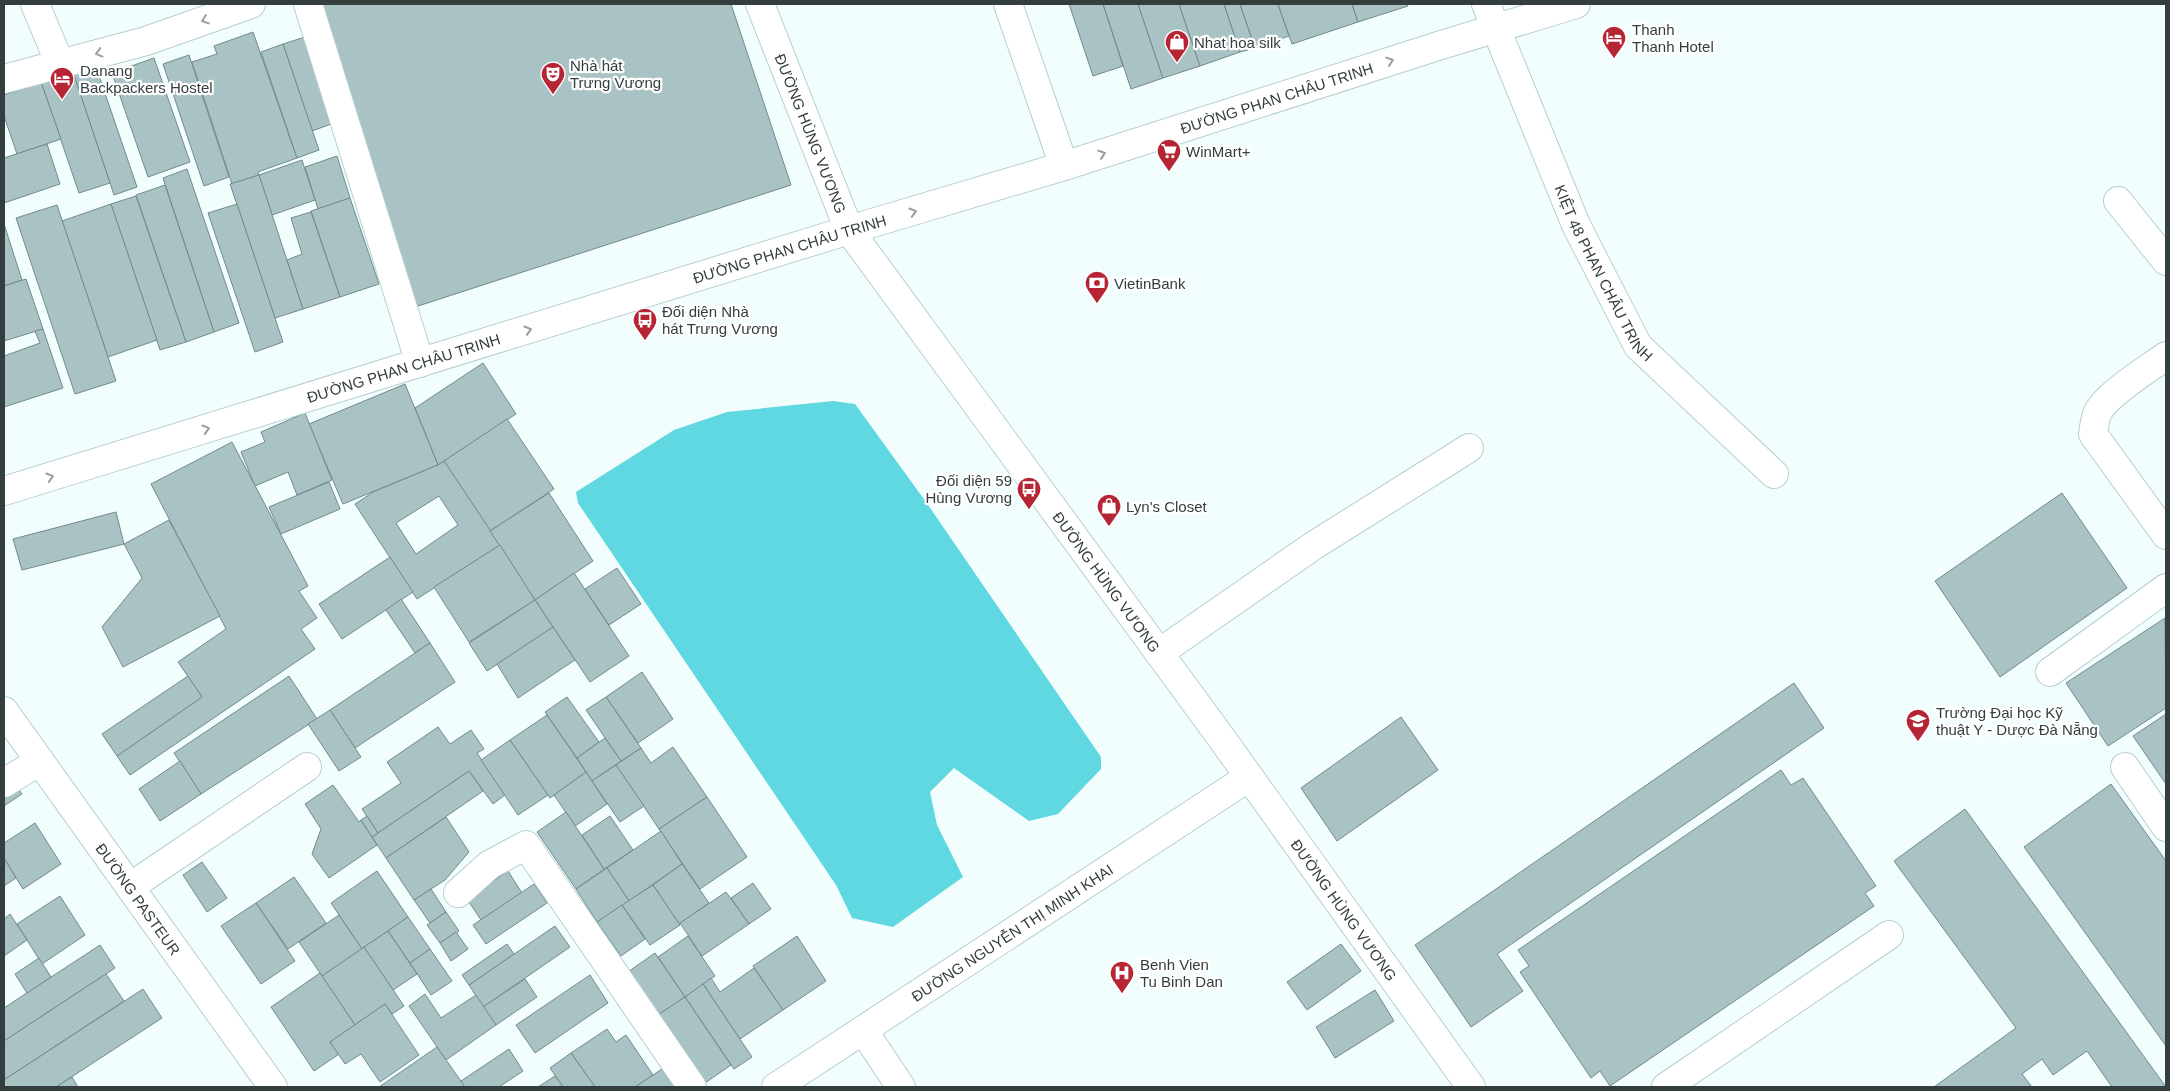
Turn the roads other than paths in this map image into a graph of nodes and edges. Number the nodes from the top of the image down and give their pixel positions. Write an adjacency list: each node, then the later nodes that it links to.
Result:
1 (35, 4): 8 (street)
2 (251, 4): 8 (street, one-way to 8)
3 (308, 4): 15 (street)
4 (760, 4): 12 (street, ĐƯỜNG HÙNG VƯƠNG)
5 (1008, 4): 10 (street)
6 (1576, 4): 7 (street, ĐƯỜNG PHAN CHÂU TRINH)
7 (1490, 16): 10 (street, ĐƯỜNG PHAN CHÂU TRINH, one-way to 7); 17 (street, KIỆT 48 PHAN CHÂU TRINH)
8 (60, 64): 9 (street)
9 (4, 79)
10 (1064, 166): 12 (street, ĐƯỜNG PHAN CHÂU TRINH, one-way to 10)
11 (2118, 201): 13 (street)
12 (849, 230): 15 (street, ĐƯỜNG PHAN CHÂU TRINH, one-way to 12); 21 (street, ĐƯỜNG HÙNG VƯƠNG)
13 (2166, 261)
14 (2166, 356): 19 (street)
15 (420, 363): 18 (street, ĐƯỜNG PHAN CHÂU TRINH, one-way to 15)
16 (1469, 448): 21 (street)
17 (1774, 474)
18 (4, 491)
19 (2166, 535)
20 (2166, 588): 22 (street)
21 (1159, 653): 27 (street, ĐƯỜNG HÙNG VƯƠNG)
22 (2050, 672)
23 (4, 711): 24 (street, ĐƯỜNG PASTEUR)
24 (40, 762): 28 (street); 30 (street, ĐƯỜNG PASTEUR)
25 (307, 767): 30 (street)
26 (2125, 767): 29 (street)
27 (1249, 777): 33 (street, ĐƯỜNG NGUYỄN THỊ MINH KHAI); 34 (street, ĐƯỜNG HÙNG VƯƠNG)
28 (4, 783)
29 (2166, 827)
30 (130, 887): 35 (street, ĐƯỜNG PASTEUR)
31 (458, 893): 36 (street)
32 (1889, 935): 39 (street)
33 (863, 1030): 37 (street, ĐƯỜNG NGUYỄN THỊ MINH KHAI); 38 (street)
34 (1467, 1086)
35 (273, 1087)
36 (692, 1087)
37 (776, 1087)
38 (901, 1087)
39 (1666, 1087)

